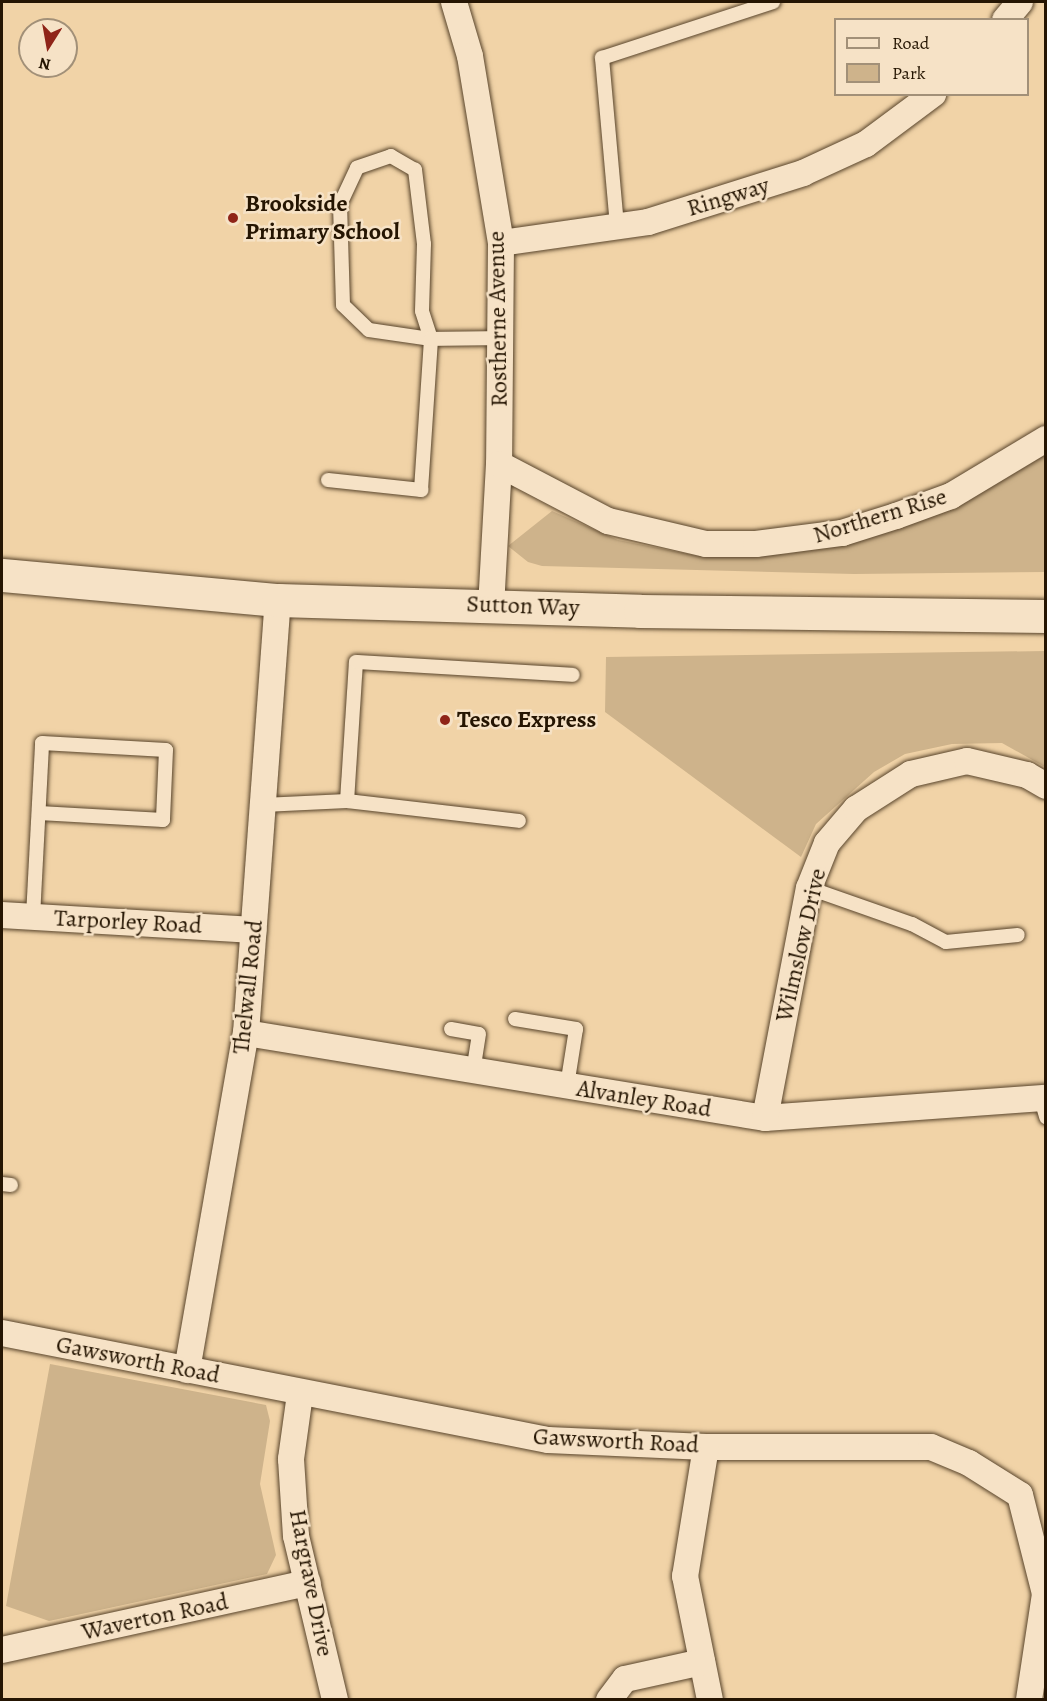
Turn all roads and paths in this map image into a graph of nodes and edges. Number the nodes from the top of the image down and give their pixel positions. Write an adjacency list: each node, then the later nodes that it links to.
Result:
1 (454, 2): 7 (street, Rostherne Avenue)
2 (773, 2): 6 (lane)
3 (1020, 2): 4 (street)
4 (1007, 18)
5 (930, 96): 6 (street, Ringway)
6 (617, 226): 7 (street, Ringway)
7 (501, 243): 8 (street, Rostherne Avenue)
8 (500, 338): 9 (lane); 11 (street, Rostherne Avenue)
9 (431, 339): 9 (lane); 12 (lane)
10 (1046, 439): 11 (street, Northern Rise)
11 (499, 464): 15 (street, Rostherne Avenue)
12 (328, 480)
13 (2, 575): 14 (main road, Sutton Way)
14 (278, 600): 15 (main road, Sutton Way); 20 (street, Thelwall Road)
15 (491, 605): 16 (main road, Sutton Way)
16 (1046, 616)
17 (573, 675): 19 (lane)
18 (1046, 786): 23 (street, Wilmslow Drive)
19 (347, 801): 20 (lane); 22 (lane)
20 (263, 805): 26 (street, Thelwall Road)
21 (39, 813): 21 (lane); 25 (lane)
22 (519, 821)
23 (809, 888): 27 (lane); 34 (street, Wilmslow Drive)
24 (2, 915): 25 (street, Tarporley Road)
25 (33, 917): 26 (street, Tarporley Road)
26 (254, 930): 30 (street, Thelwall Road)
27 (1018, 935)
28 (515, 1019): 32 (lane)
29 (451, 1029): 31 (lane)
30 (246, 1033): 31 (street, Alvanley Road); 36 (street, Thelwall Road)
31 (473, 1070): 32 (street, Alvanley Road)
32 (567, 1086): 34 (street, Alvanley Road)
33 (1044, 1105): 34 (street, Alvanley Road)
34 (765, 1118)
35 (2, 1333): 36 (street, Gawsworth Road)
36 (187, 1370): 37 (street, Gawsworth Road)
37 (300, 1394): 38 (street, Gawsworth Road); 39 (street, Hargrave Drive)
38 (706, 1447): 41 (street); 45 (street, Gawsworth Road)
39 (308, 1583): 40 (street, Waverton Road); 42 (street, Hargrave Drive)
40 (2, 1650)
41 (702, 1662): 43 (street); 44 (street)
42 (335, 1700)
43 (609, 1700)
44 (710, 1700)
45 (1029, 1700)

